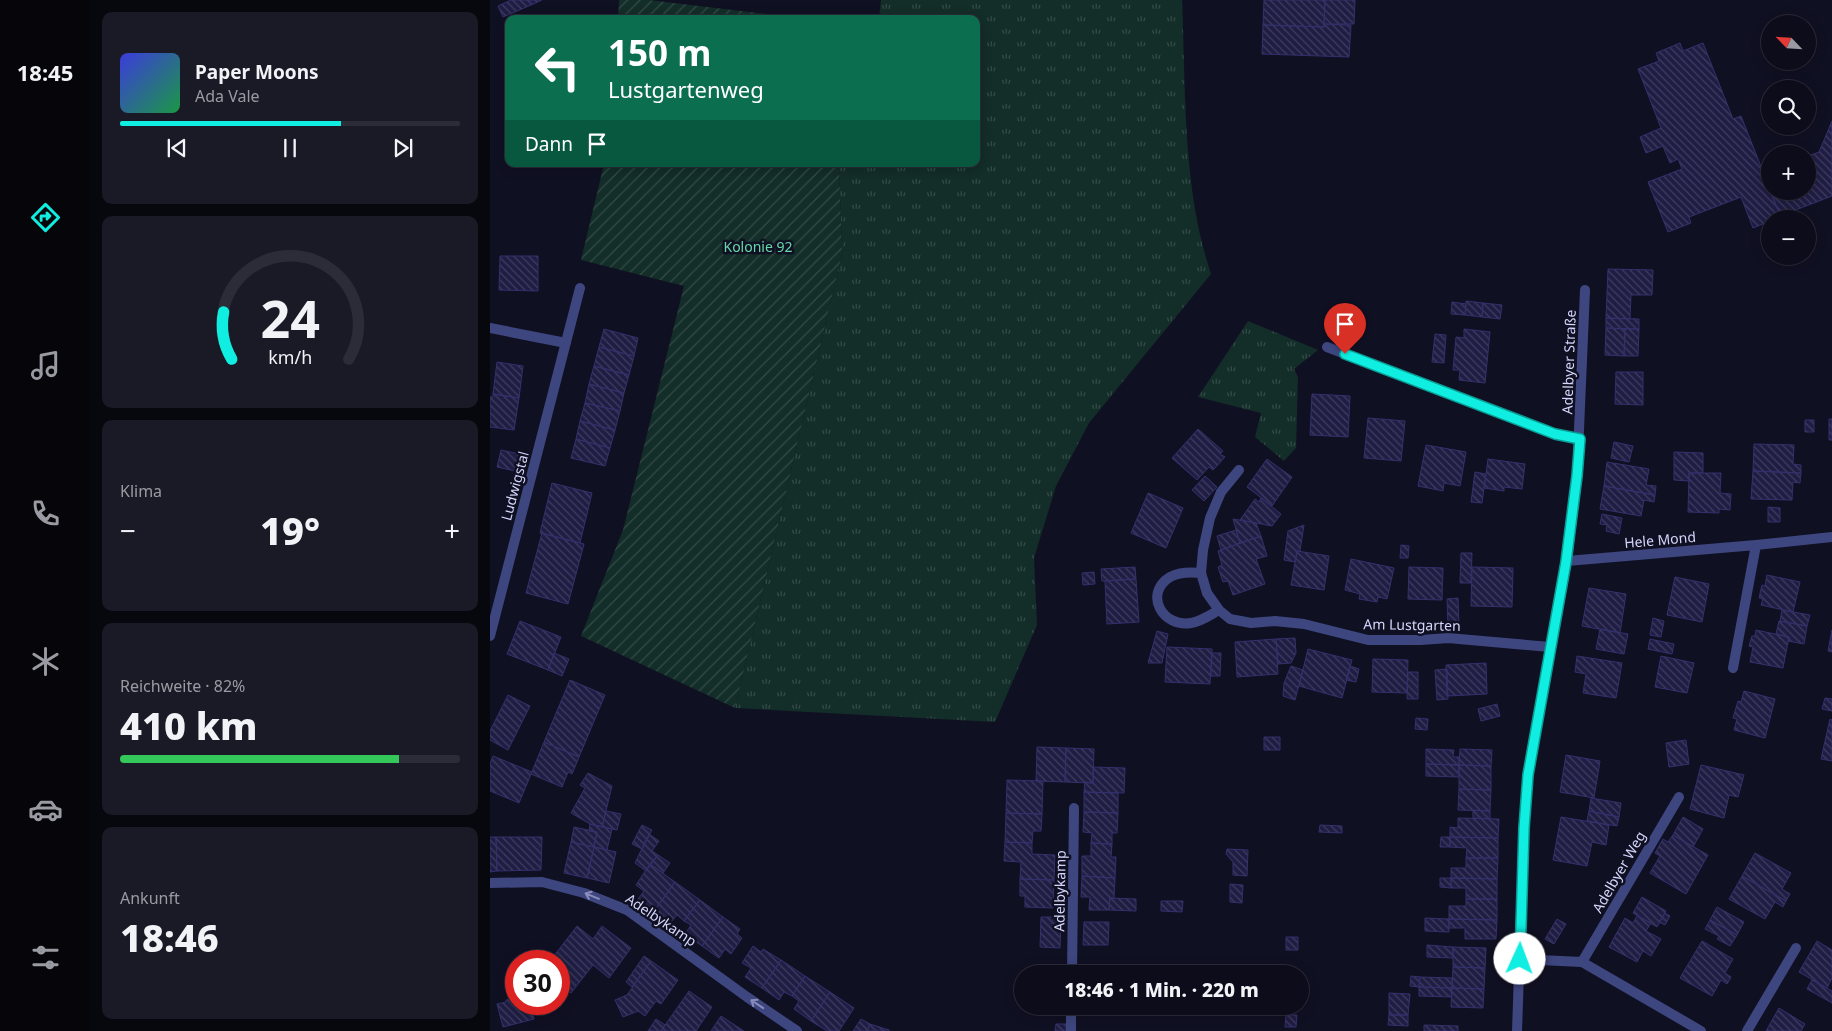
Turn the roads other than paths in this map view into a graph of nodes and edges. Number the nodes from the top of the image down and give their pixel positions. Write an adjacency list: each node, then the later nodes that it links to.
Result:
1 (580, 288): 4 (street, Ludwigstal)
2 (1585, 290): 6 (street, Adelbyer Straße)
3 (490, 328): 4 (street)
4 (566, 343): 13 (street, Ludwigstal)
5 (1327, 347): 6 (street)
6 (1580, 439): 10 (street, Adelbyer Straße)
7 (1238, 470): 11 (street)
8 (1832, 537): 9 (street, Hele Mond)
9 (1756, 546): 10 (street, Hele Mond); 15 (street)
10 (1566, 562): 14 (street, Adelbyer Straße)
11 (1201, 572): 12 (street); 12 (street)
12 (1219, 610): 14 (street, Am Lustgarten)
13 (490, 636)
14 (1550, 647): 20 (street, Adelbyer Straße)
15 (1733, 668)
16 (1679, 797): 21 (street, Adelbyer Weg)
17 (1074, 808): 22 (street, Adelbykamp)
18 (490, 884): 24 (street, Adelbykamp, one-way to 18)
19 (1796, 948): 28 (street)
20 (1520, 959): 21 (street); 26 (street, Adelbyer Straße)
21 (1582, 962): 27 (street)
22 (1072, 965)
23 (1071, 1015): 25 (street)
24 (797, 1031)
25 (1071, 1031)
26 (1517, 1031)
27 (1701, 1031)
28 (1747, 1031)

